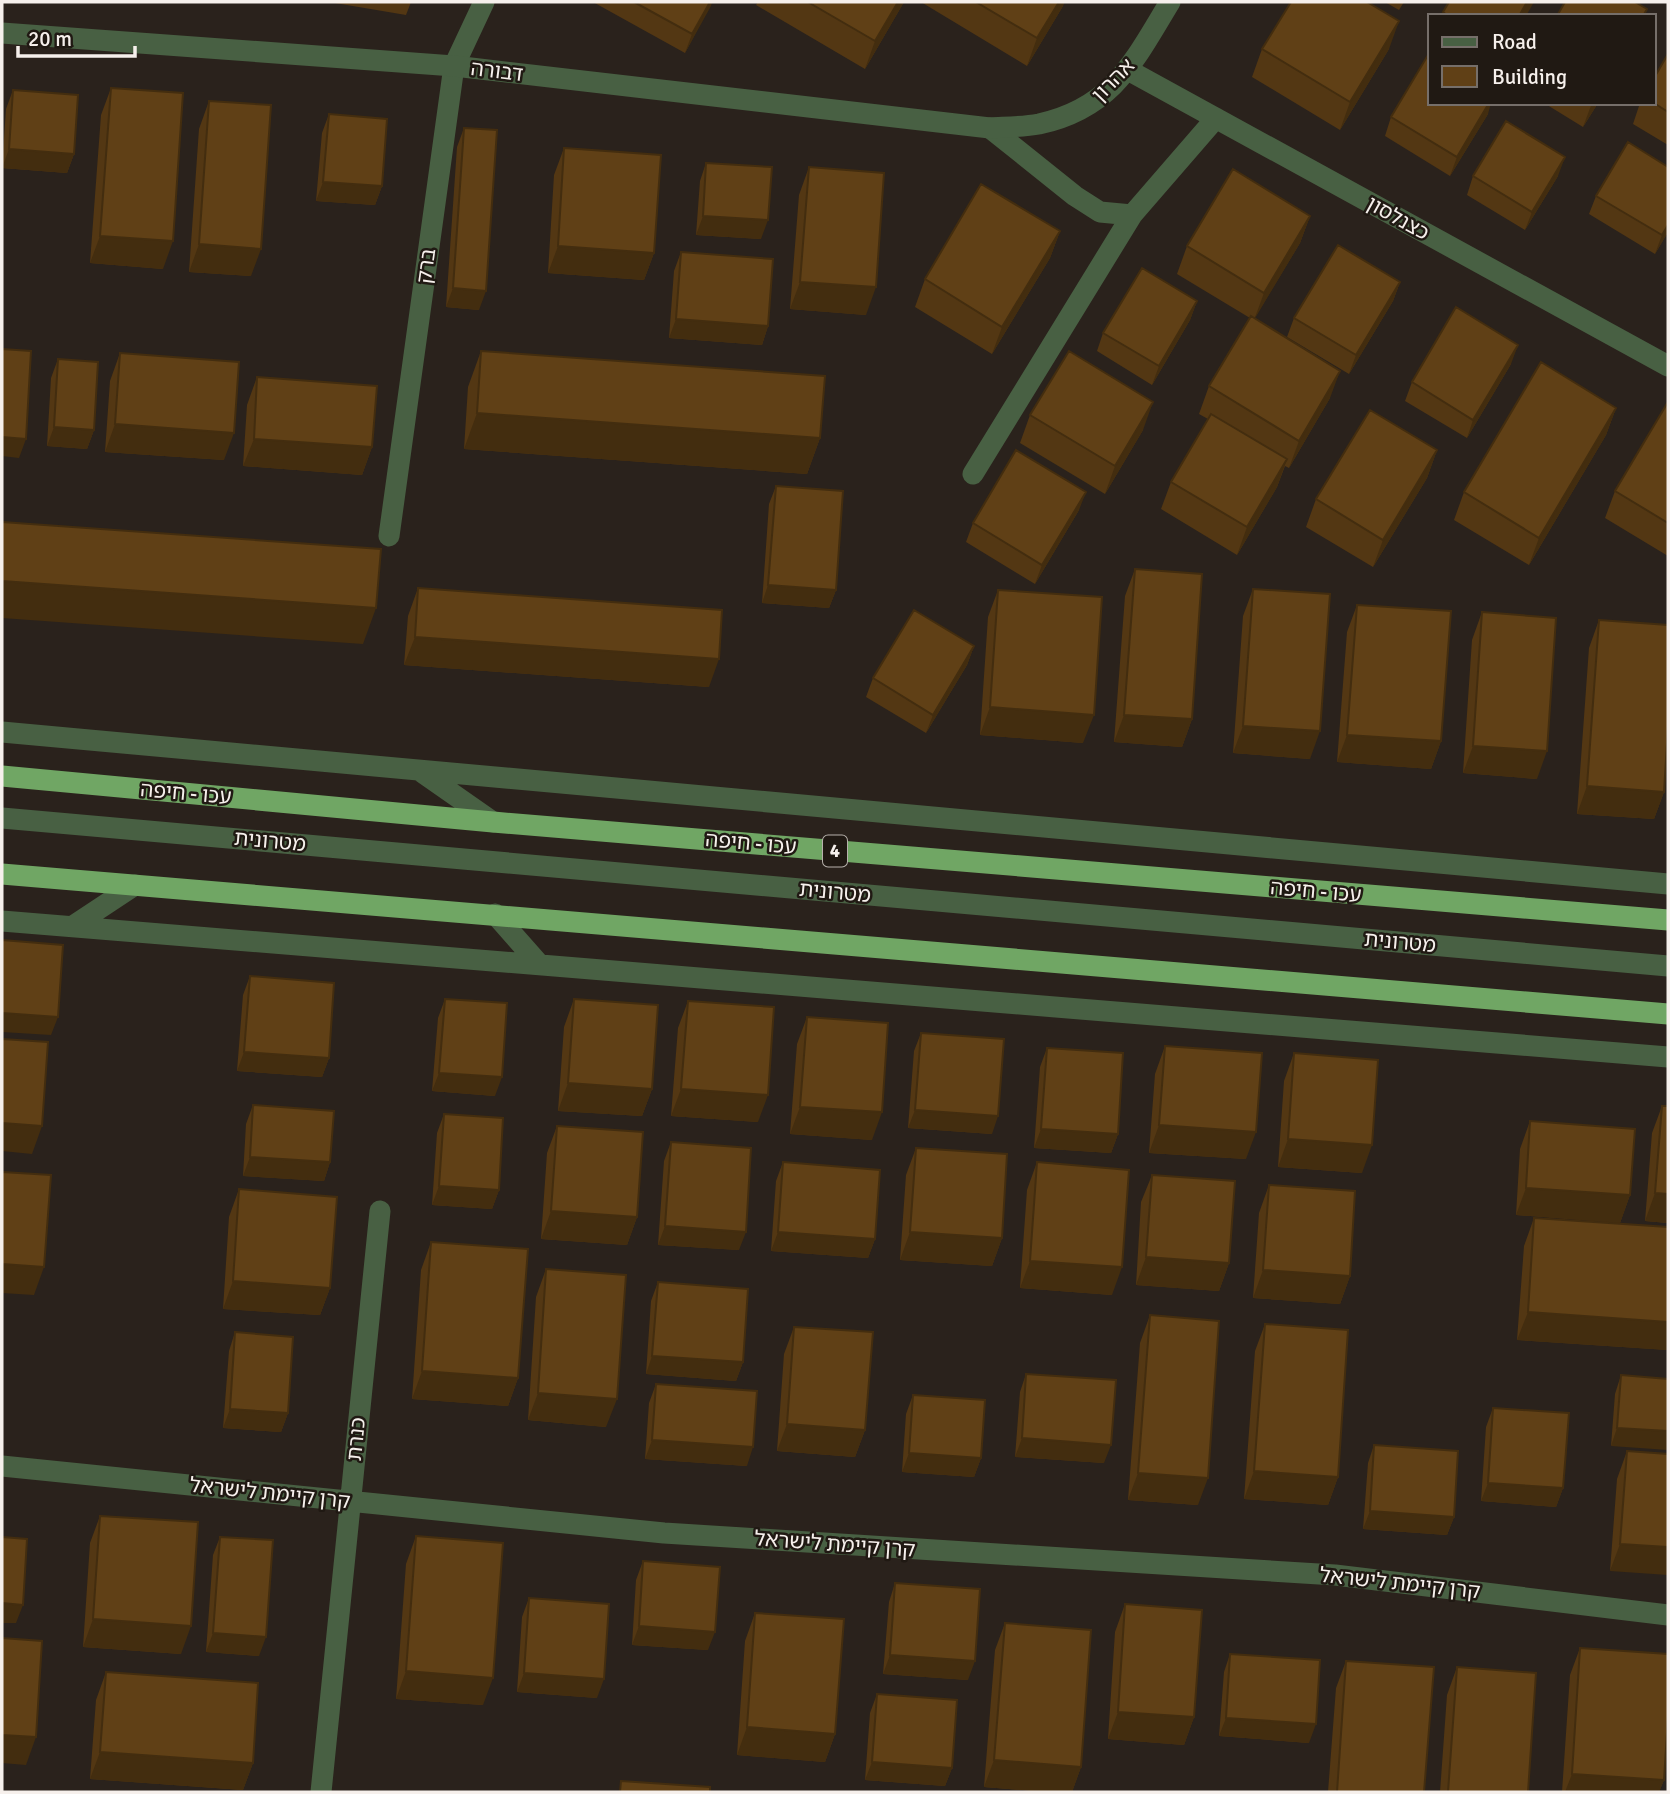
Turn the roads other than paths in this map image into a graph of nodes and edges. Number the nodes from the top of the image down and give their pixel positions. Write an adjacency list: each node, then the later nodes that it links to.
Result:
1 (484, 2): 4 (street, ברק)
2 (1170, 2): 5 (street, אהרון)
3 (2, 33): 4 (street, דבורה)
4 (454, 66): 7 (street, דבורה); 11 (street, ברק)
5 (1128, 70): 6 (street, כצנלסון); 7 (street, אהרון)
6 (1216, 118): 8 (street); 9 (street, כצנלסון)
7 (990, 128): 8 (street)
8 (1132, 215): 10 (street)
9 (1668, 366)
10 (973, 474)
11 (389, 536)
12 (2, 732): 13 (street)
13 (419, 770): 16 (street); 18 (street)
14 (2, 776): 16 (highway, עכו - חיפה / 4)
15 (2, 818): 25 (street, מטרונית)
16 (493, 822): 22 (highway, עכו - חיפה / 4)
17 (2, 874): 19 (highway)
18 (1668, 884)
19 (135, 885): 20 (highway); 23 (street)
20 (495, 914): 24 (street); 26 (highway)
21 (2, 920): 23 (street)
22 (1668, 920)
23 (73, 926): 24 (street)
24 (539, 964): 27 (street)
25 (1668, 965)
26 (1668, 1014)
27 (1668, 1057)
28 (380, 1211): 30 (street, כנרת)
29 (2, 1466): 30 (street, קרן קיימת לישראל)
30 (350, 1501): 31 (street, קרן קיימת לישראל); 32 (street, כנרת)
31 (1668, 1615)
32 (321, 1792)

